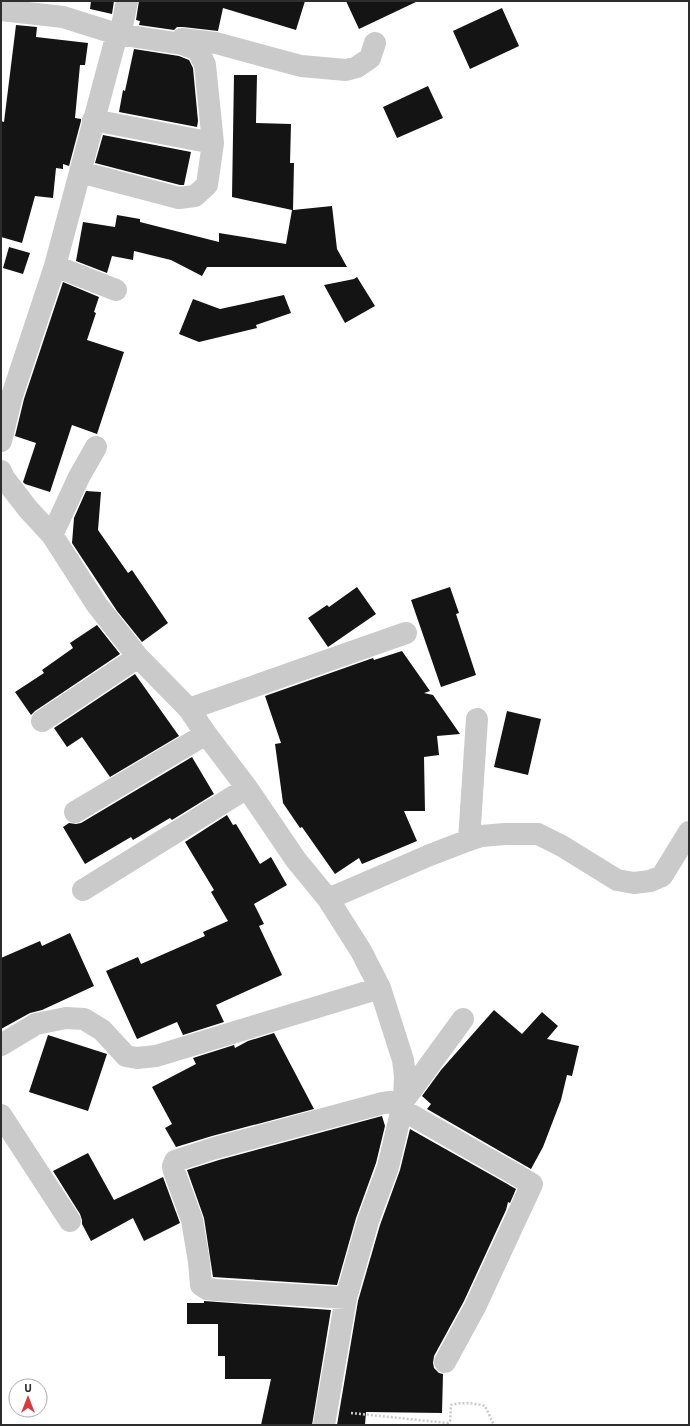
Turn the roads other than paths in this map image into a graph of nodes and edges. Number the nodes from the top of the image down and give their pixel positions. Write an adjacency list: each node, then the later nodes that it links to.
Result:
1 (127, 1): 3 (street)
2 (1, 10): 3 (street)
3 (119, 33): 4 (street); 5 (street); 6 (street)
4 (375, 43)
5 (93, 120): 6 (street); 7 (street)
6 (213, 143): 7 (street)
7 (80, 172): 8 (street)
8 (55, 266): 9 (street); 10 (street)
9 (116, 290)
10 (7, 395): 11 (street)
11 (1, 441)
12 (96, 446): 14 (street)
13 (1, 470): 14 (street)
14 (52, 535): 16 (street)
15 (406, 634): 17 (street)
16 (138, 657): 17 (street); 19 (street)
17 (189, 708): 20 (street)
18 (477, 719): 24 (street)
19 (42, 721)
20 (206, 734): 21 (street); 22 (street)
21 (247, 788): 25 (street); 26 (street)
22 (75, 812)
23 (689, 832): 24 (street)
24 (469, 840): 26 (street)
25 (84, 890)
26 (328, 899): 27 (street)
27 (380, 988): 29 (street); 30 (street)
28 (463, 1018): 30 (street)
29 (1, 1045)
30 (403, 1105): 33 (street); 33 (street); 34 (street)
31 (1, 1115): 32 (street)
32 (70, 1221)
33 (346, 1298): 35 (street)
34 (446, 1362)
35 (325, 1418)

